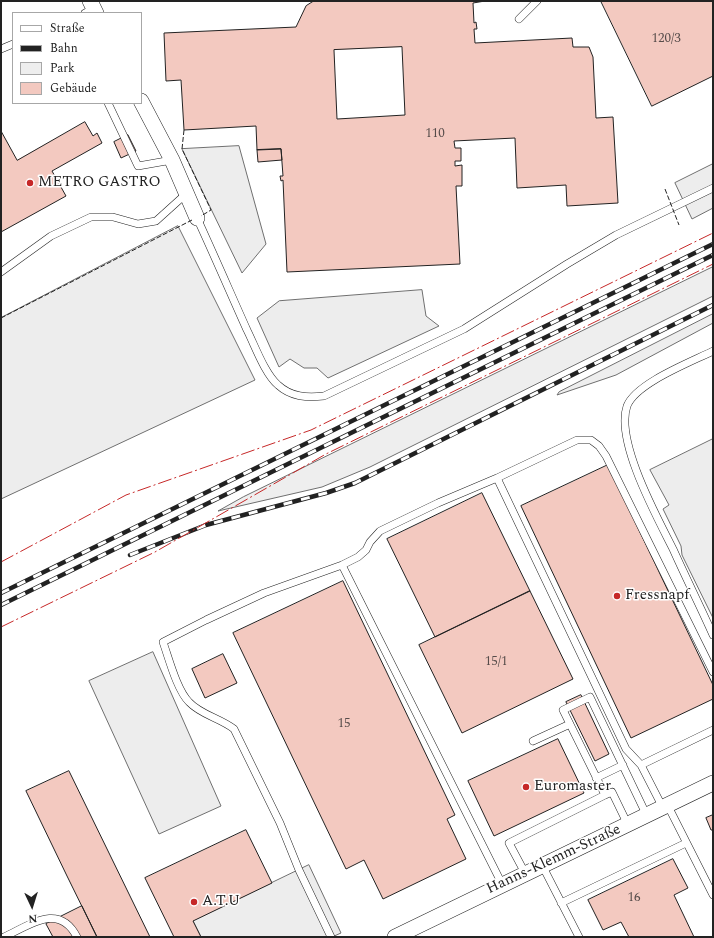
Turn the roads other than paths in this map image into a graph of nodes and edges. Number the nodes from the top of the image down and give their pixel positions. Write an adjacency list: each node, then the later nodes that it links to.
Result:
1 (537, 1): 2 (lane)
2 (519, 19)
3 (12, 44): 4 (lane)
4 (1, 49)
5 (142, 103): 7 (street)
6 (108, 104): 7 (lane)
7 (172, 160): 9 (street)
8 (713, 188): 10 (lane)
9 (187, 193): 10 (street); 11 (lane)
10 (197, 218)
11 (1, 272)
12 (713, 351): 15 (lane)
13 (497, 478): 14 (lane); 16 (lane); 21 (lane)
14 (342, 565): 31 (lane); 36 (lane)
15 (713, 635)
16 (713, 672)
17 (570, 724): 19 (lane); 20 (lane); 22 (lane)
18 (713, 730): 21 (lane)
19 (533, 741)
20 (623, 765): 22 (lane); 26 (lane)
21 (641, 765): 25 (lane)
22 (596, 778): 24 (lane)
23 (713, 783): 25 (street, Hanns-Klemm-Straße)
24 (605, 795): 27 (lane); 30 (lane)
25 (665, 807): 26 (street, Hanns-Klemm-Straße); 28 (lane)
26 (647, 816): 27 (street, Hanns-Klemm-Straße)
27 (628, 825): 29 (street, Hanns-Klemm-Straße)
28 (686, 843): 32 (lane); 33 (lane)
29 (542, 865): 30 (street, Hanns-Klemm-Straße); 33 (lane)
30 (525, 873): 31 (street, Hanns-Klemm-Straße)
31 (502, 884): 37 (street, Hanns-Klemm-Straße)
32 (713, 895)
33 (562, 903): 38 (lane)
34 (4, 937): 35 (lane)
35 (77, 937)
36 (331, 937)
37 (395, 937)
38 (579, 937)

